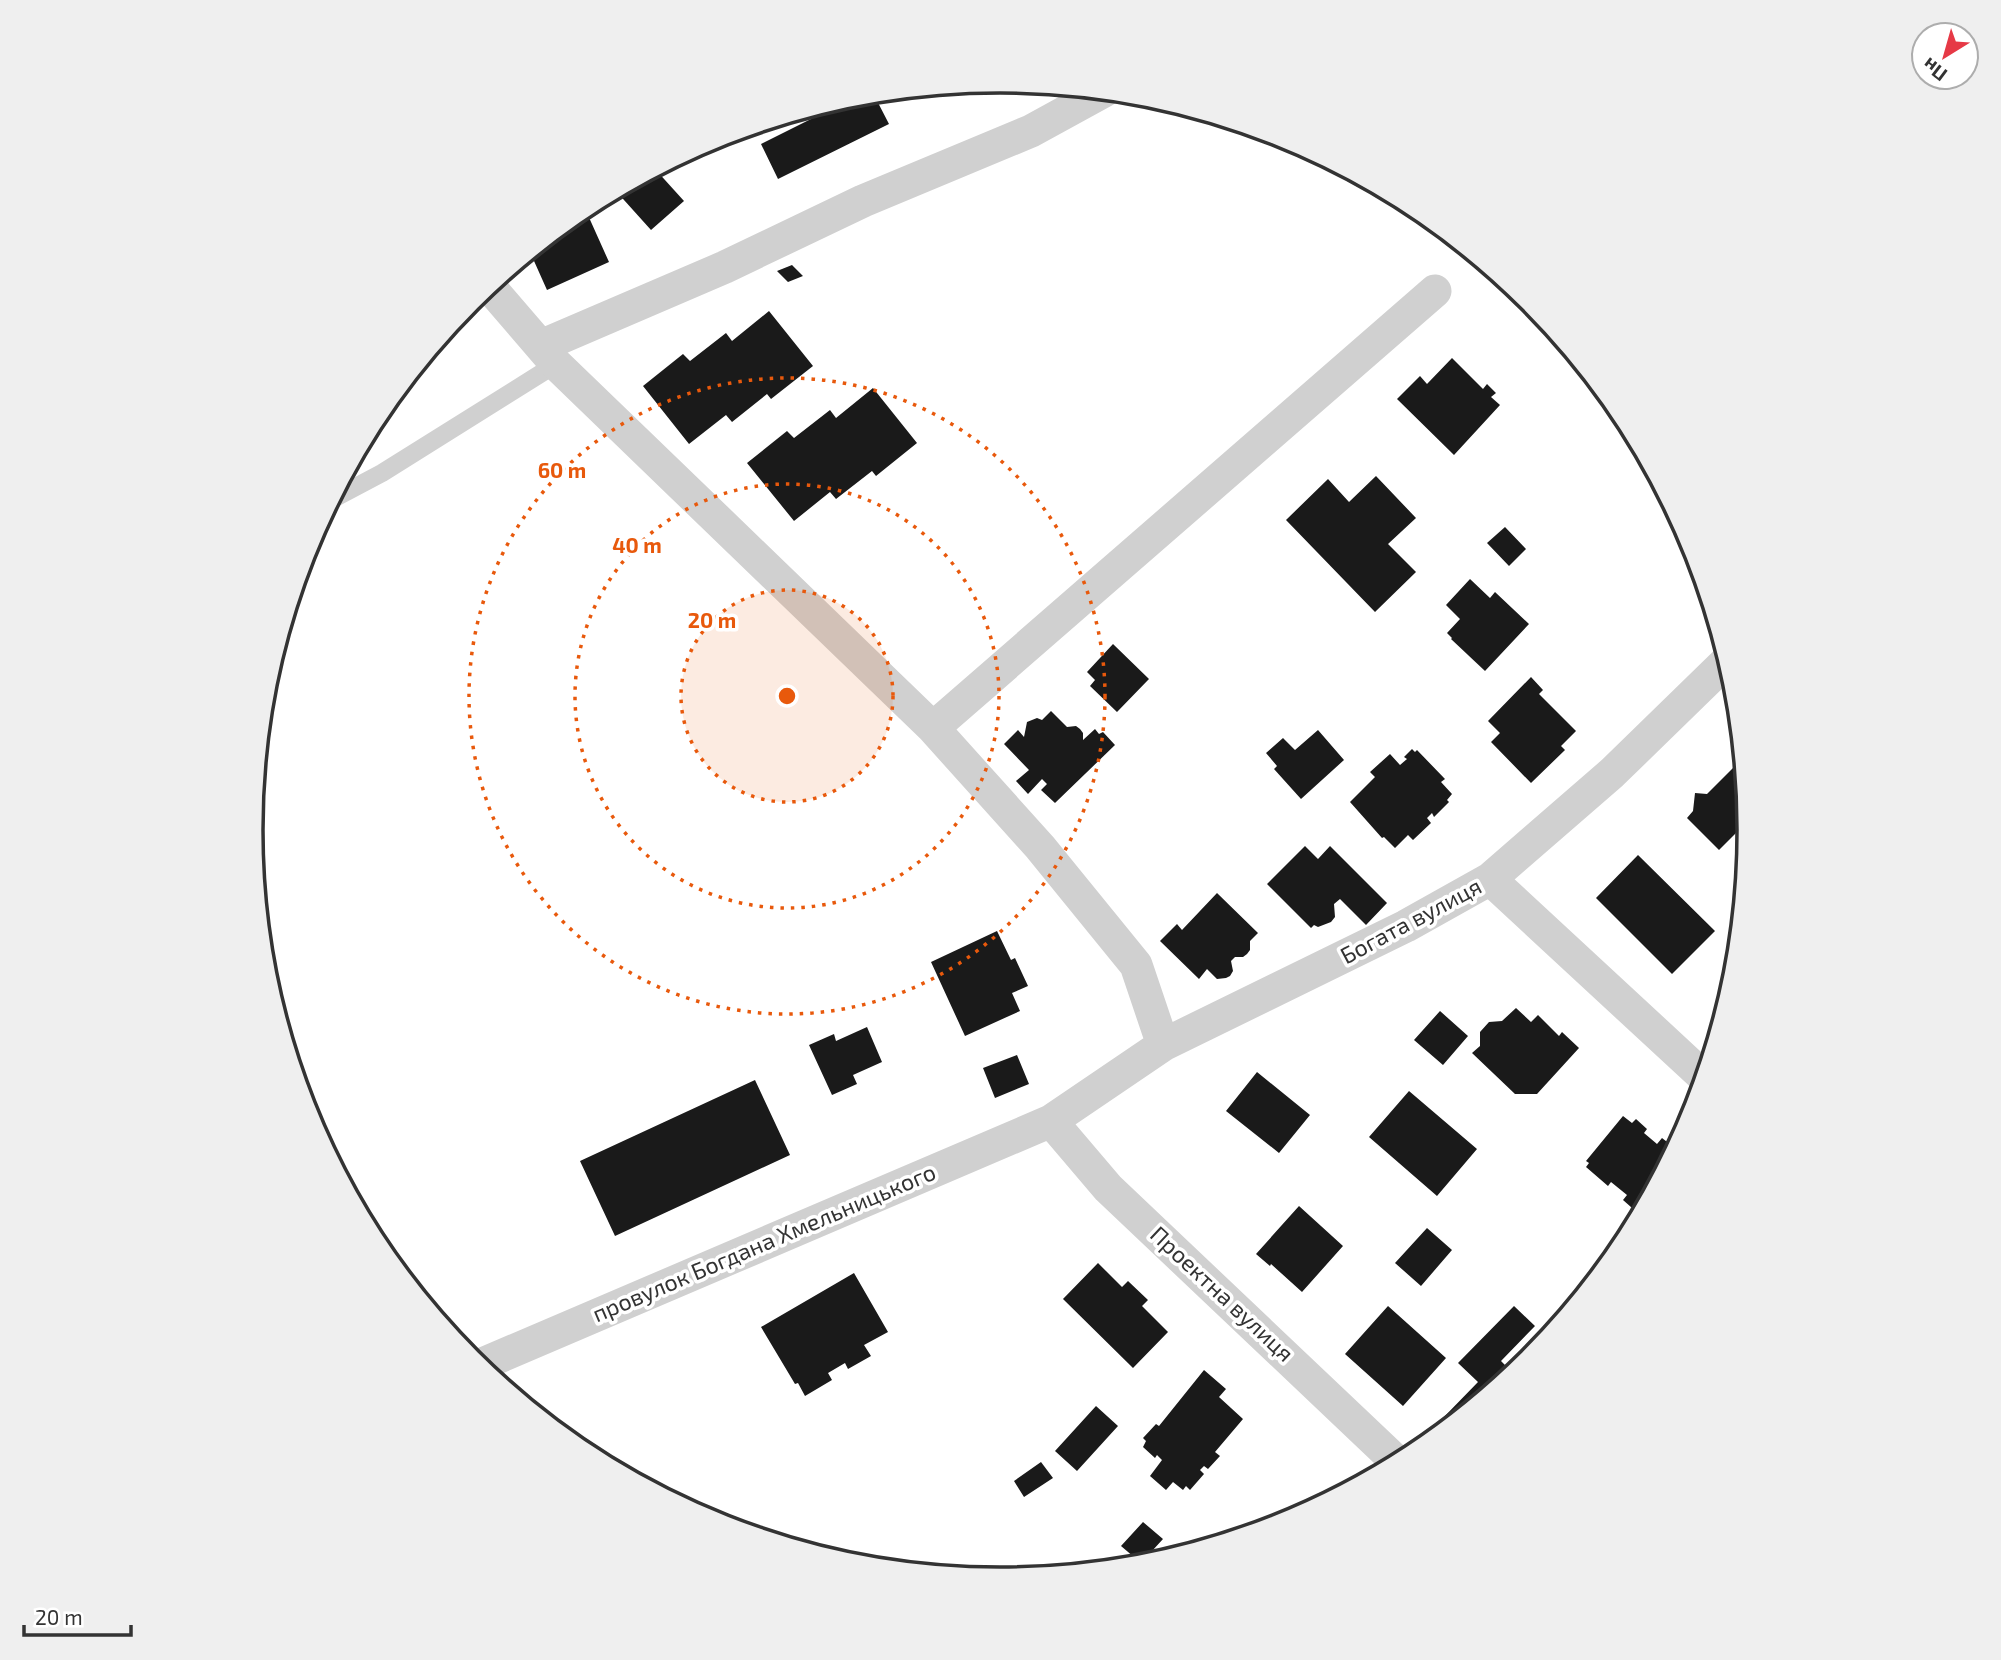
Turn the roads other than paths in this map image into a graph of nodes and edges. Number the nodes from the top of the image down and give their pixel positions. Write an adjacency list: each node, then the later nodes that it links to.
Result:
1 (1091, 98): 4 (street)
2 (1435, 291): 7 (street)
3 (495, 294): 4 (street)
4 (549, 355): 5 (lane); 7 (street)
5 (345, 493)
6 (1720, 668): 8 (street, Богата вулиця)
7 (933, 728): 9 (street)
8 (1490, 879): 9 (street, Богата вулиця); 10 (street)
9 (1163, 1045): 11 (street, Богата вулиця)
10 (1697, 1071)
11 (1051, 1121): 12 (street, провулок Богдана Хмельницького); 13 (street, Проектна вулиця)
12 (490, 1361)
13 (1390, 1455)

